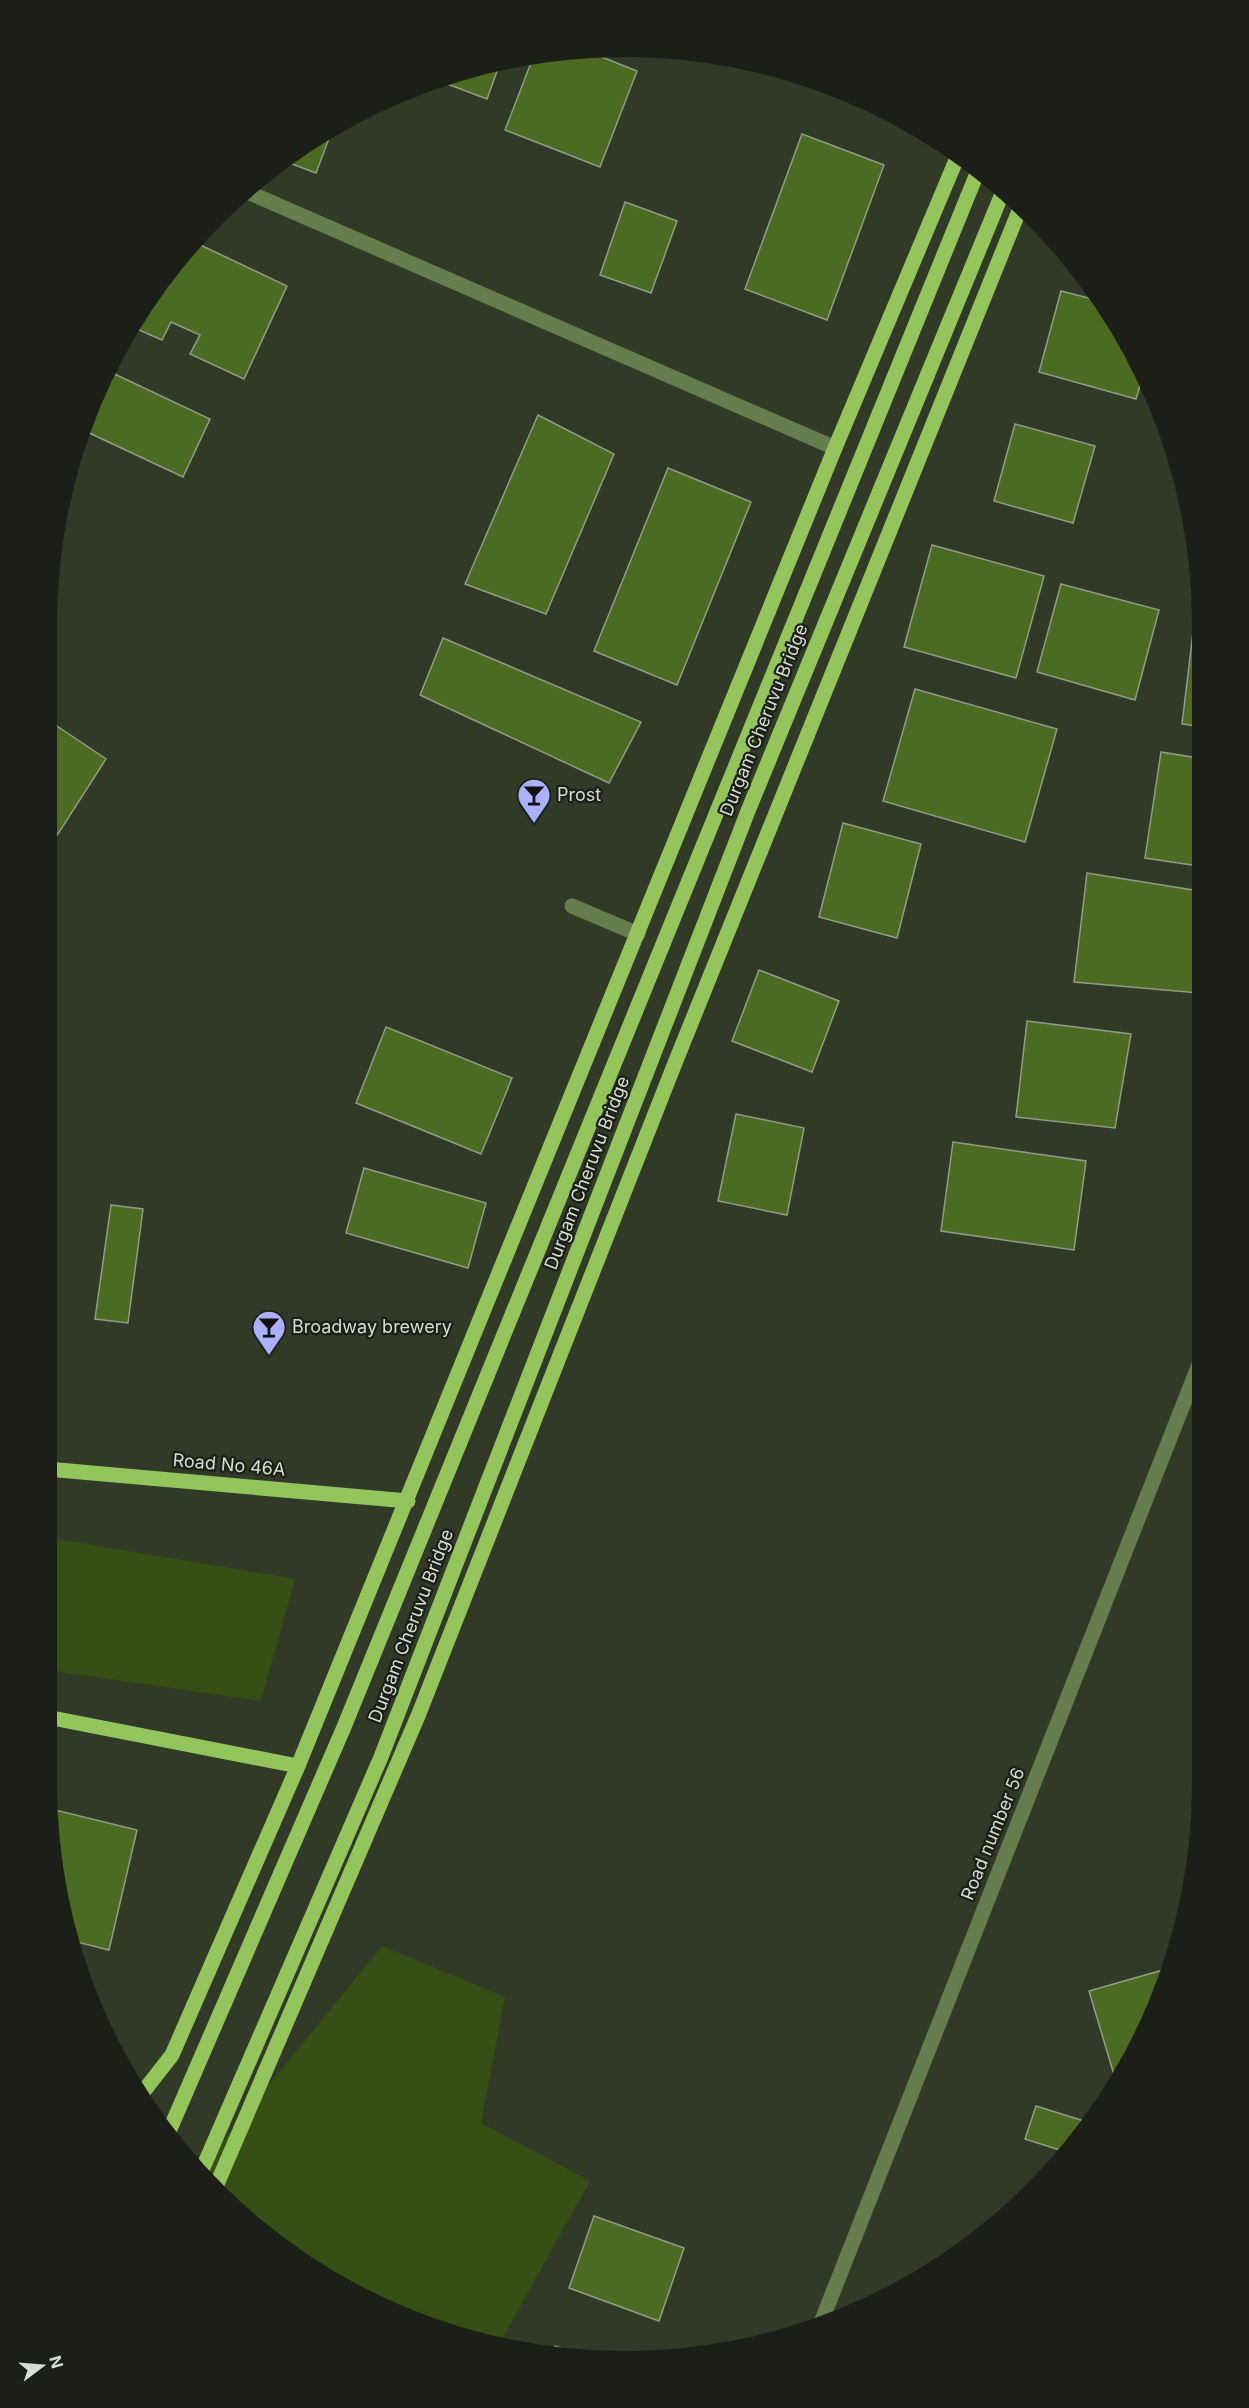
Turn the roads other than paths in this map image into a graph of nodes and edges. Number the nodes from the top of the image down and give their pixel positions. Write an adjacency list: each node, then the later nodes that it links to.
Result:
1 (955, 163): 6 (main road)
2 (975, 178): 15 (main road, Durgam Cheruvu Bridge)
3 (254, 195): 6 (street)
4 (1000, 199): 16 (main road, Durgam Cheruvu Bridge)
5 (1017, 215): 17 (main road)
6 (835, 448): 8 (main road)
7 (572, 906): 8 (street)
8 (638, 934): 11 (main road)
9 (1192, 1382): 18 (street, Road number 56)
10 (57, 1470): 11 (main road, Road No 46A)
11 (408, 1501): 13 (main road)
12 (57, 1719): 13 (main road)
13 (298, 1766): 14 (main road)
14 (146, 2088)
15 (172, 2125)
16 (204, 2165)
17 (219, 2180)
18 (824, 2315)

